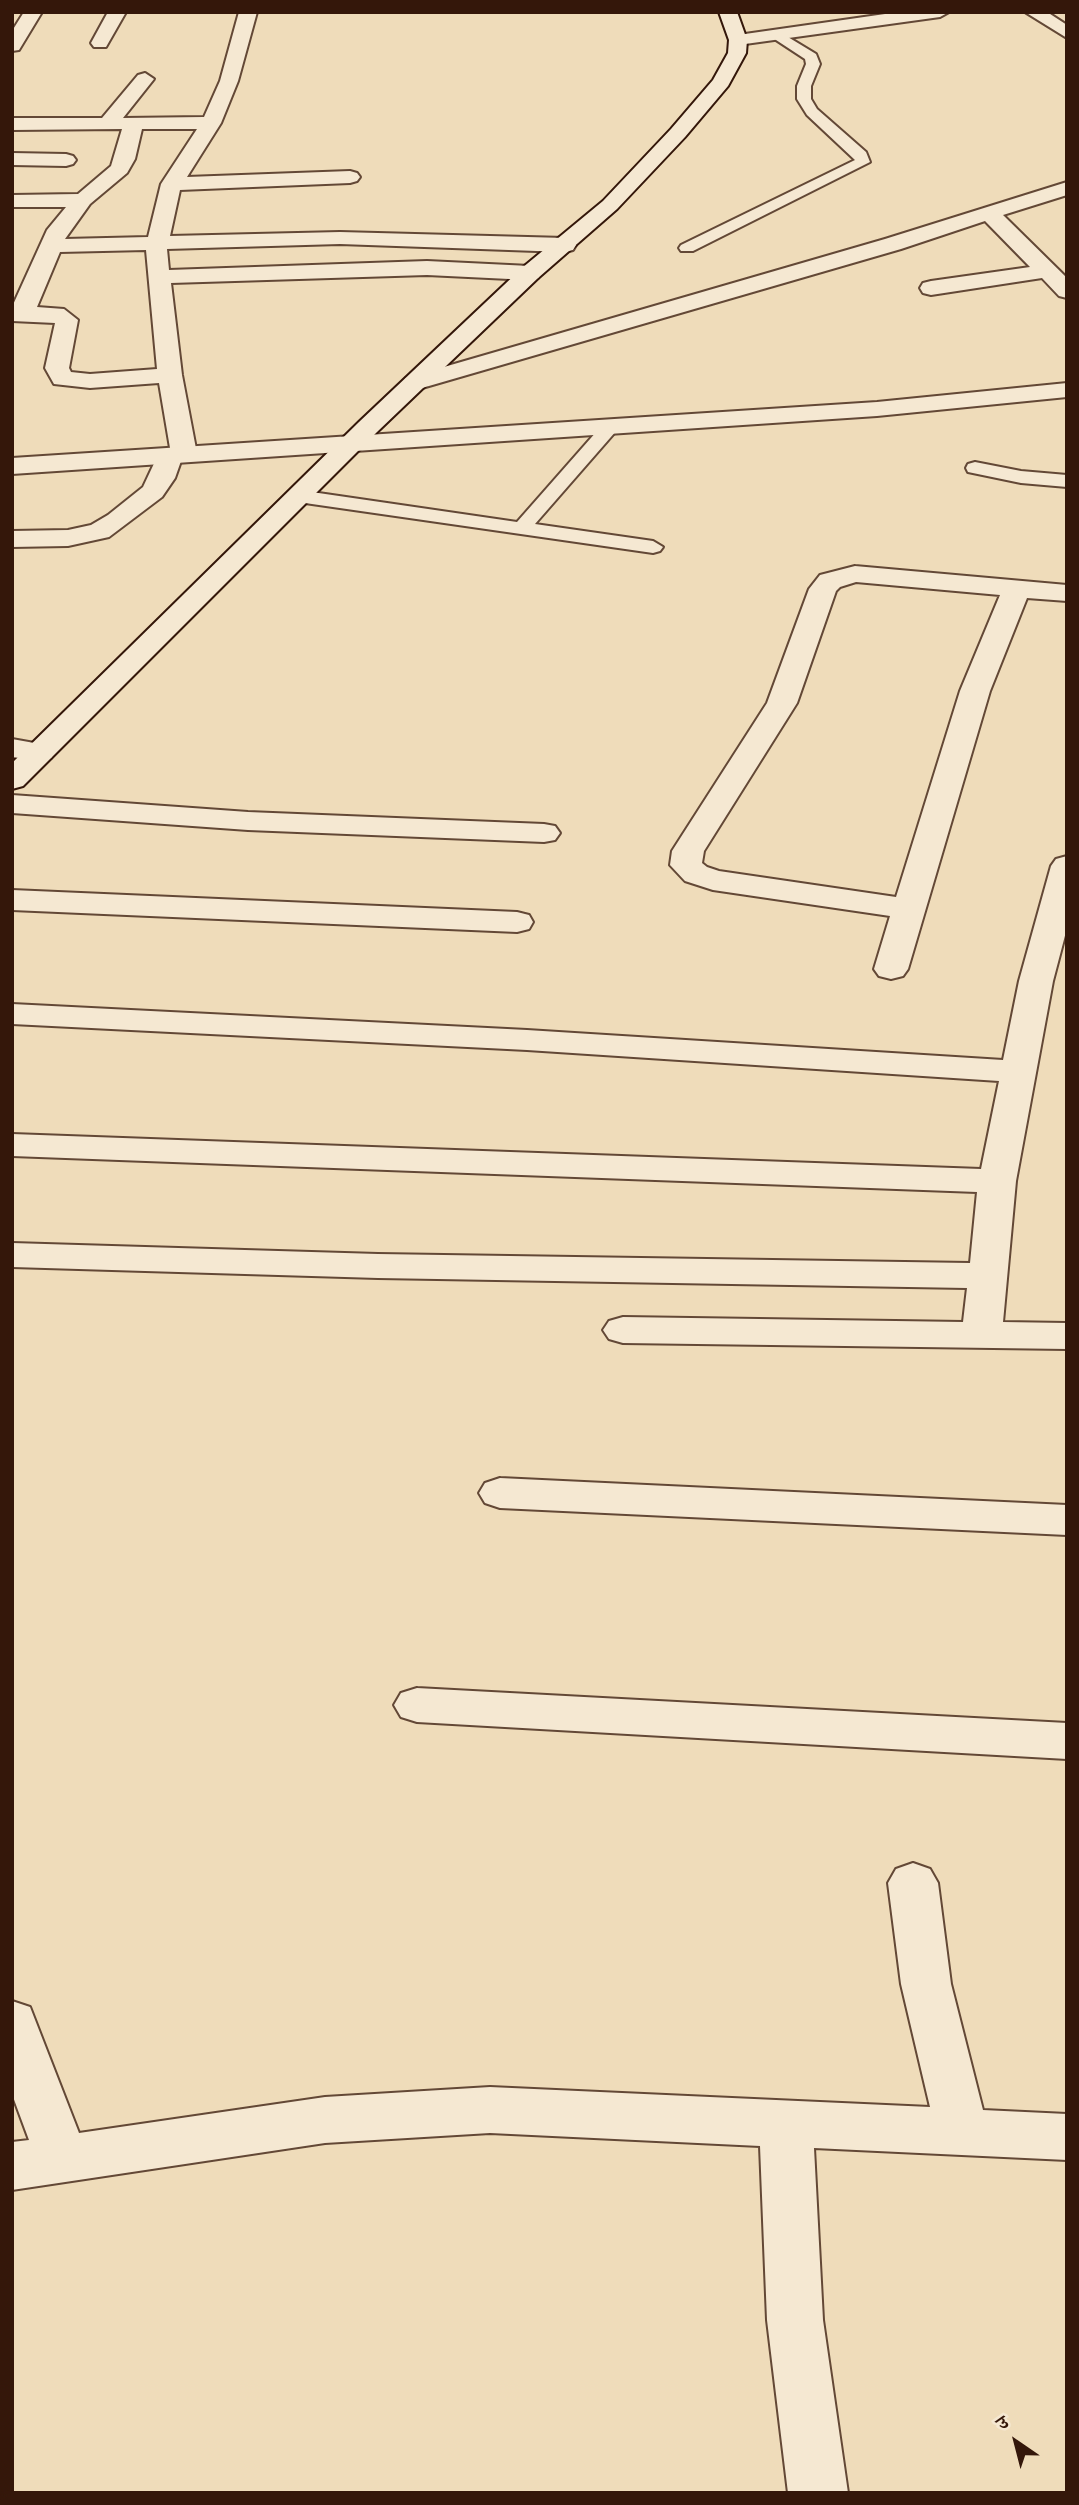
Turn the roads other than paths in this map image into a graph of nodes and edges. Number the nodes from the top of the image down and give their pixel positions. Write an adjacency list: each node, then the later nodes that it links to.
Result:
1 (33, 12): 12 (street)
2 (117, 12): 11 (street)
3 (248, 12): 14 (street)
4 (728, 12): 10 (street)
5 (940, 12): 7 (street)
6 (1034, 12): 8 (street)
7 (889, 16): 9 (street)
8 (1067, 33)
9 (778, 35): 10 (street); 28 (lane)
10 (738, 40): 27 (street)
11 (100, 43)
12 (12, 46)
13 (145, 79): 16 (street)
14 (211, 123): 17 (street); 21 (street)
15 (12, 124): 16 (street)
16 (107, 124): 17 (street)
17 (133, 124): 23 (street)
18 (12, 159): 19 (street)
19 (66, 160)
20 (350, 177): 21 (street)
21 (171, 184): 26 (street)
22 (1067, 188): 25 (street)
23 (83, 200): 24 (street); 29 (street)
24 (12, 201)
25 (990, 214): 31 (street); 39 (street)
26 (158, 243): 27 (street); 29 (street); 33 (street)
27 (565, 245): 32 (street)
28 (687, 248)
29 (48, 255): 30 (street); 36 (street)
30 (20, 264)
31 (1045, 271): 34 (street); 35 (street)
32 (530, 273): 33 (street); 39 (street)
33 (159, 277): 37 (street)
34 (931, 288)
35 (1067, 291)
36 (18, 314): 37 (street)
37 (170, 374): 43 (street)
38 (1067, 379): 42 (street)
39 (414, 383): 42 (street)
40 (1067, 390): 41 (street)
41 (611, 426): 42 (street); 49 (lane)
42 (359, 435): 43 (street); 48 (street)
43 (179, 450): 44 (street); 45 (street); 50 (street)
44 (12, 452)
45 (12, 466)
46 (975, 468): 47 (lane)
47 (1067, 481)
48 (298, 496): 49 (lane); 54 (street)
49 (522, 528): 51 (lane)
50 (12, 539)
51 (653, 547)
52 (1017, 587): 53 (street); 60 (street); 60 (street)
53 (1067, 593)
54 (26, 750): 55 (street)
55 (12, 780)
56 (12, 804): 57 (street)
57 (544, 833)
58 (1067, 866): 64 (street)
59 (12, 900): 61 (street)
60 (908, 909): 62 (street)
61 (517, 922)
62 (891, 969)
63 (12, 1014): 64 (street)
64 (1018, 1072): 66 (street)
65 (12, 1145): 66 (street)
66 (997, 1181): 68 (street)
67 (12, 1255): 68 (street)
68 (988, 1276): 70 (street)
69 (622, 1330): 70 (street)
70 (982, 1333): 71 (street)
71 (1067, 1336)
72 (500, 1493): 73 (street)
73 (1067, 1520)
74 (417, 1705): 75 (street)
75 (1067, 1741)
76 (913, 1882): 79 (street)
77 (12, 2022): 81 (street)
78 (786, 2123): 79 (street); 81 (street); 82 (street)
79 (962, 2132): 80 (street)
80 (1067, 2137)
81 (37, 2162)
82 (818, 2493)

